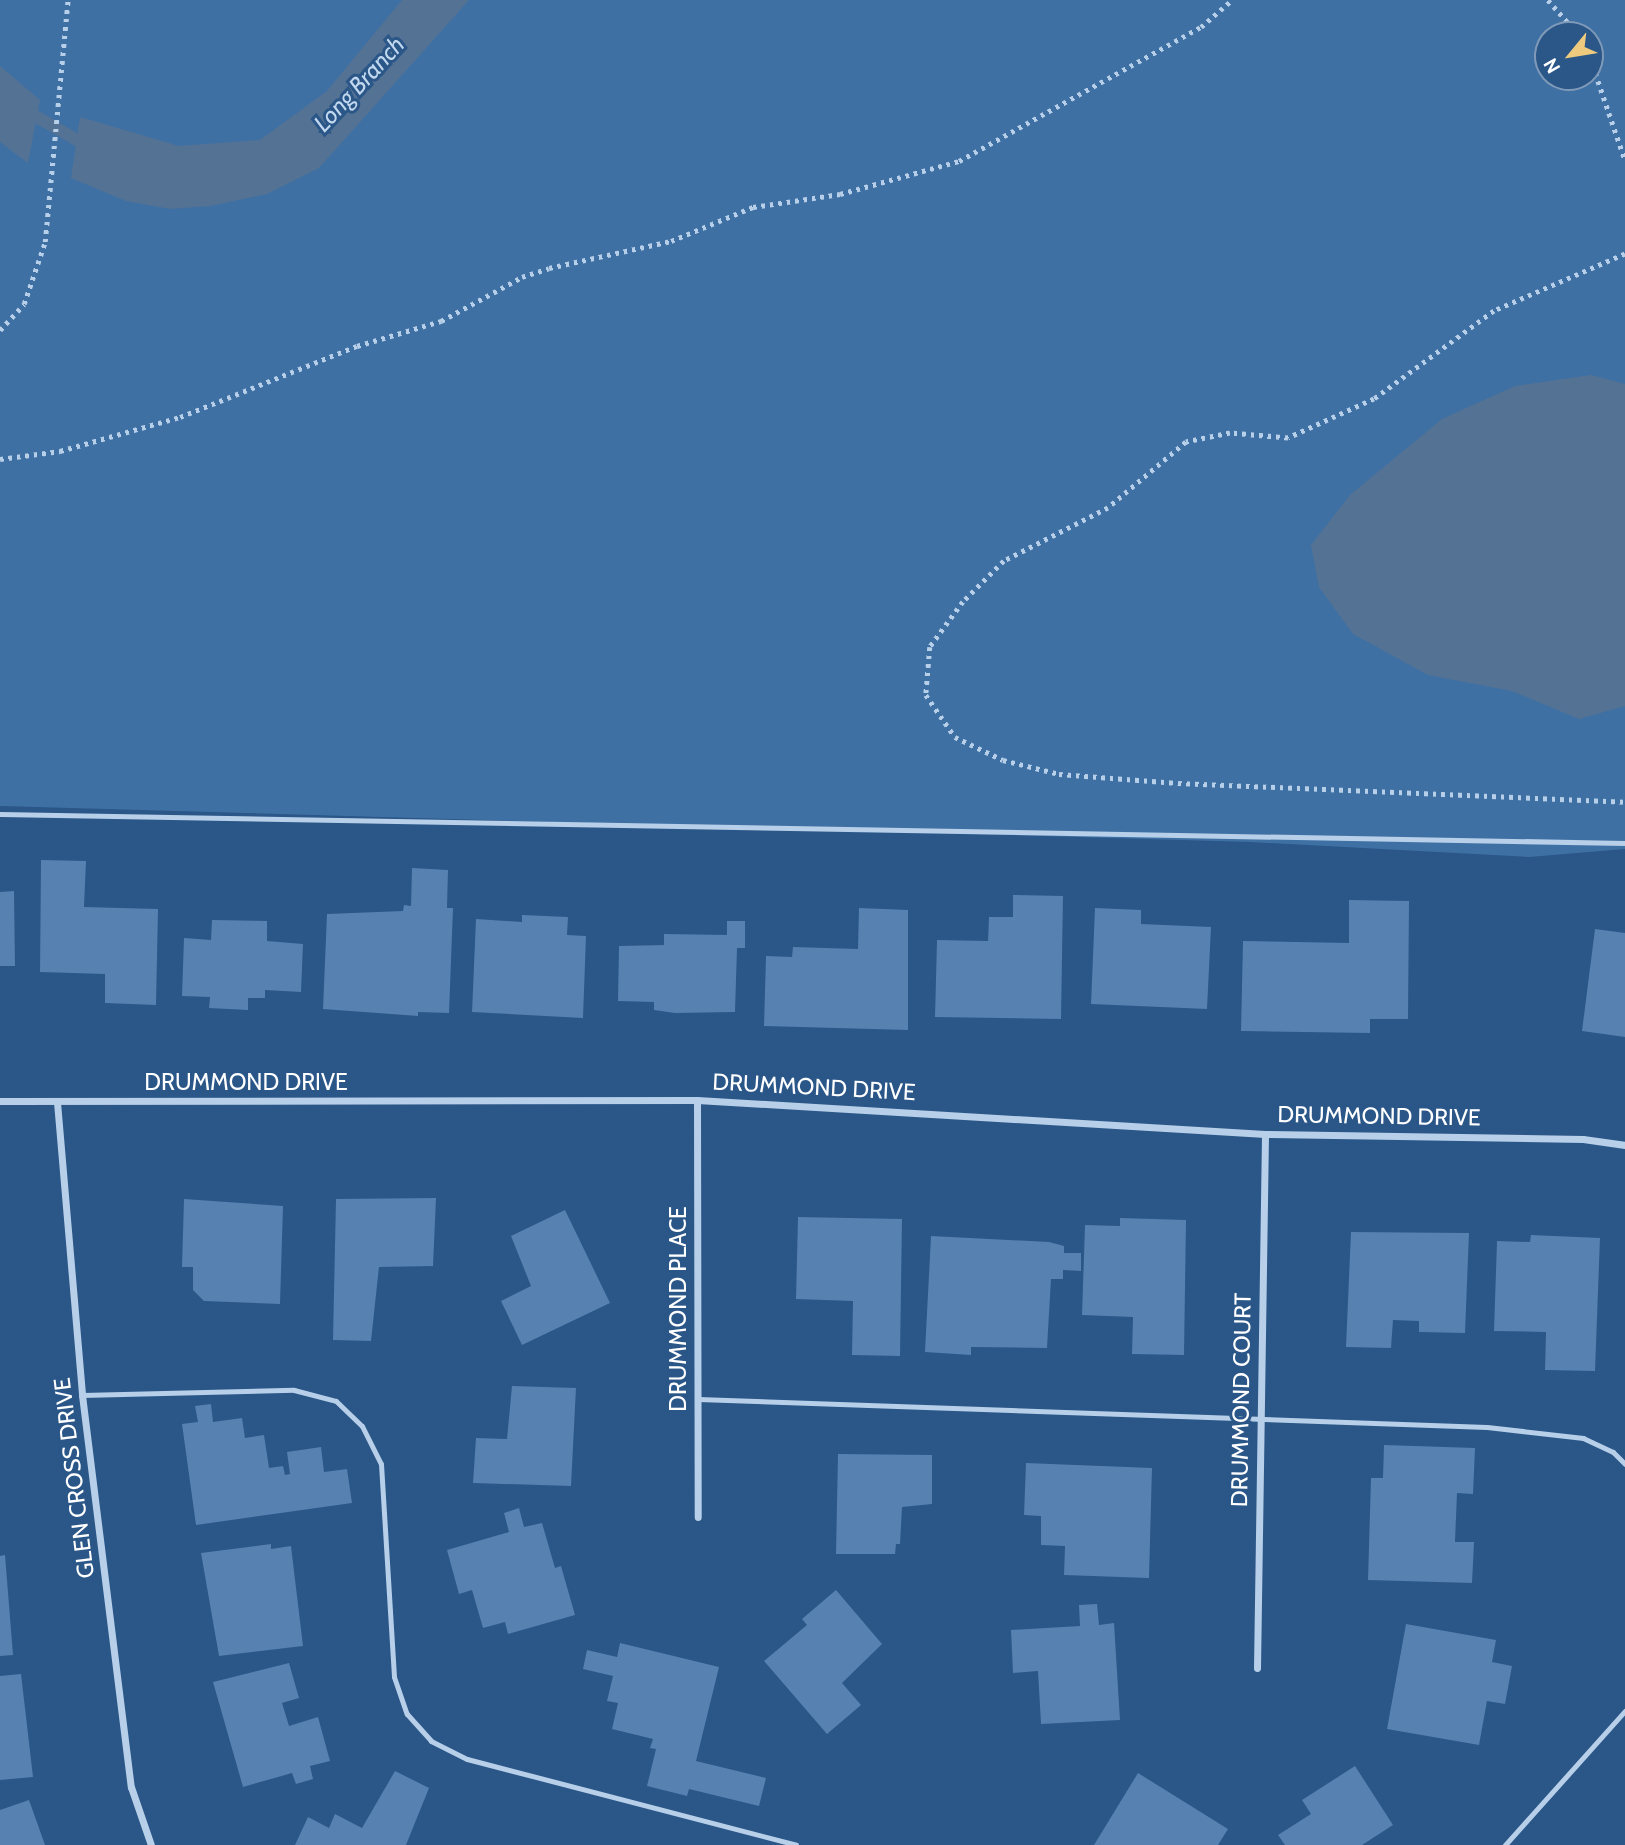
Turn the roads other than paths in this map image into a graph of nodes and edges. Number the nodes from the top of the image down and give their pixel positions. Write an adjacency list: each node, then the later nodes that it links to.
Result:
1 (0, 814): 2 (lane)
2 (1625, 843)
3 (697, 1100): 5 (street, DRUMMOND DRIVE); 6 (street, DRUMMOND DRIVE); 9 (street, DRUMMOND PLACE)
4 (0, 1101): 5 (street, DRUMMOND DRIVE)
5 (57, 1102): 8 (street, GLEN CROSS DRIVE)
6 (1265, 1134): 7 (street, DRUMMOND DRIVE); 10 (street, DRUMMOND COURT)
7 (1625, 1145)
8 (82, 1395): 15 (street, GLEN CROSS DRIVE); 16 (lane)
9 (698, 1399): 10 (lane); 12 (street, DRUMMOND PLACE)
10 (1260, 1416): 11 (lane); 13 (street, DRUMMOND COURT)
11 (1625, 1464)
12 (698, 1517)
13 (1257, 1668)
14 (1625, 1711): 17 (lane)
15 (151, 1845)
16 (796, 1845)
17 (1505, 1845)

